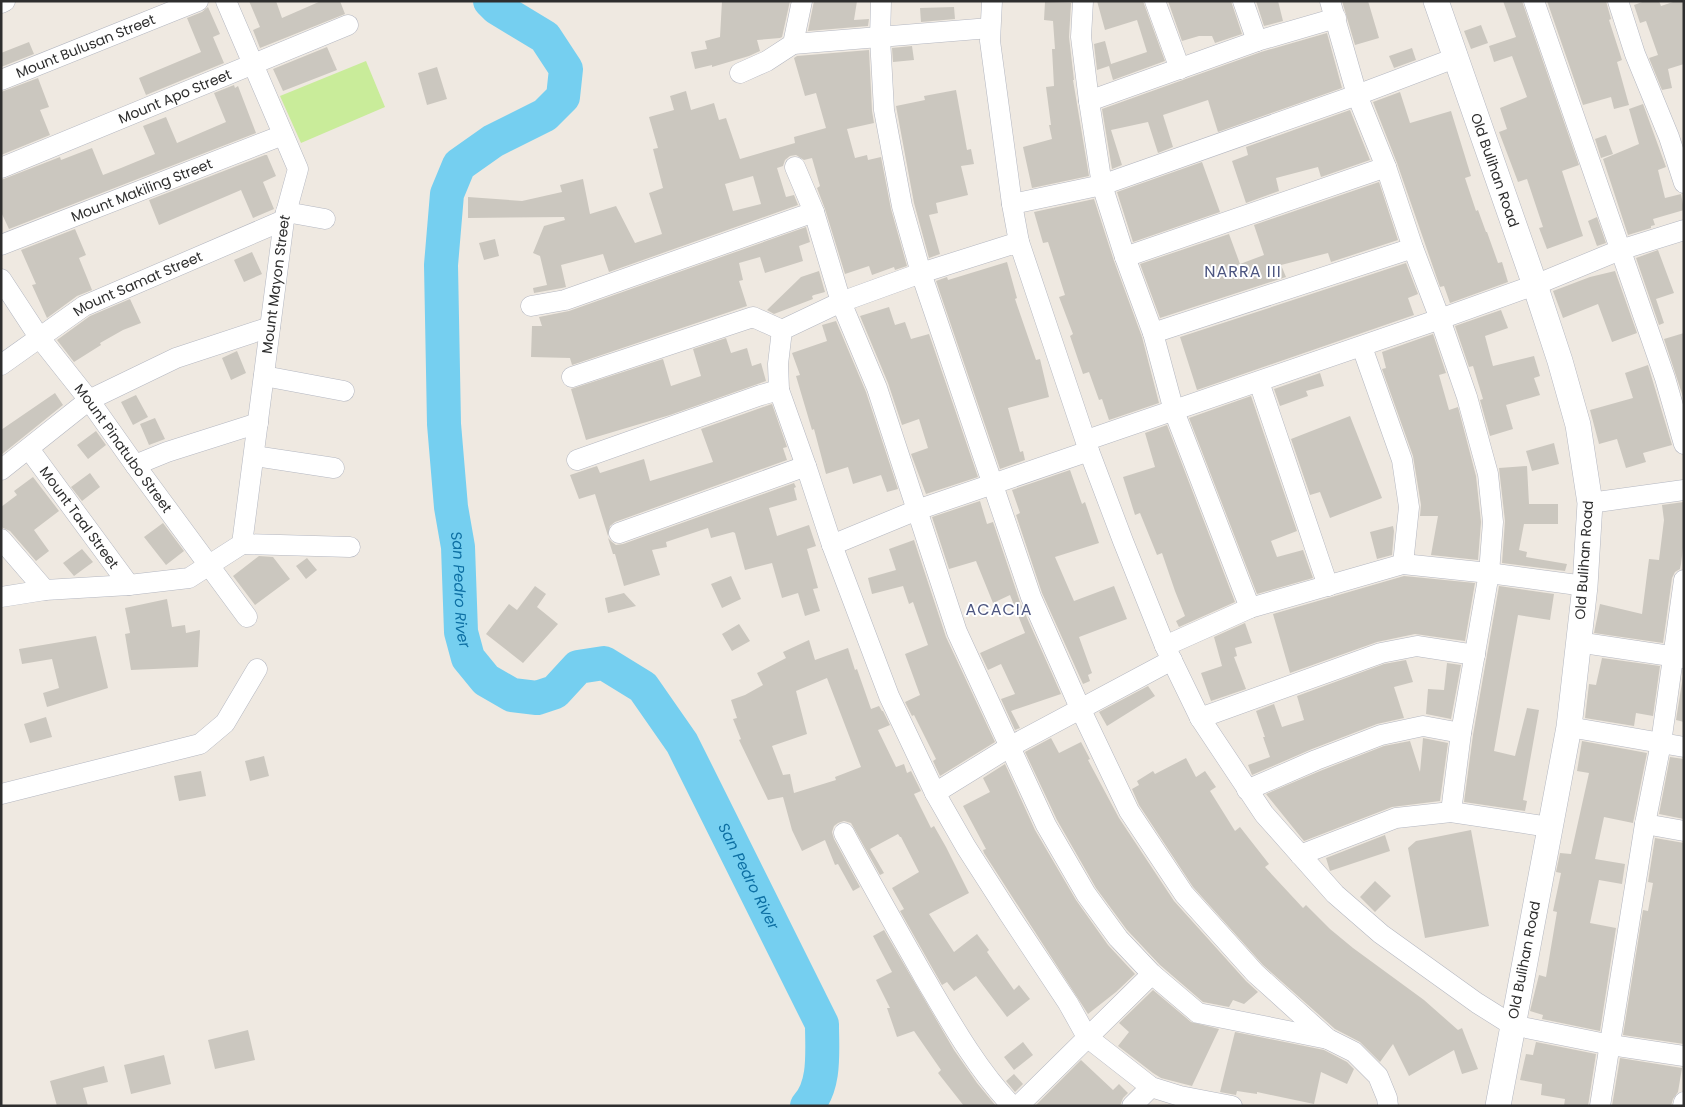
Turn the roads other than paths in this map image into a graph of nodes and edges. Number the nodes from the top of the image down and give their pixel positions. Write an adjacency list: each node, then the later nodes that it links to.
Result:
1 (5, 1): 13 (street)
2 (198, 1): 24 (street, Mount Bulusan Street)
3 (226, 1): 21 (street, Mount Mayon Street)
4 (802, 1): 19 (street)
5 (881, 1): 17 (street)
6 (992, 1): 16 (street)
7 (1083, 1): 26 (street)
8 (1156, 1): 22 (street)
9 (1243, 1): 18 (street)
10 (1436, 1): 20 (street, Old Bulihan Road)
11 (1534, 1): 41 (street)
12 (1618, 1): 31 (street)
13 (1, 3)
14 (1333, 10): 18 (street); 25 (street)
15 (348, 25): 21 (street, Mount Apo Street)
16 (990, 28): 17 (street); 33 (street)
17 (880, 38): 19 (street); 43 (street)
18 (1257, 41): 22 (street)
19 (793, 44): 23 (street)
20 (1455, 58): 25 (street); 45 (street, Old Bulihan Road)
21 (253, 64): 27 (street, Mount Mayon Street); 30 (street, Mount Apo Street)
22 (1180, 69): 26 (street)
23 (740, 73)
24 (1, 80)
25 (1357, 95): 29 (street); 32 (street)
26 (1089, 101): 32 (street)
27 (284, 135): 35 (street, Mount Mayon Street); 39 (street, Mount Makiling Street)
28 (795, 167): 34 (street)
29 (1386, 167): 40 (street); 42 (street)
30 (1, 168)
31 (1684, 183)
32 (1102, 185): 33 (street); 42 (street)
33 (1012, 204): 38 (street)
34 (814, 212): 46 (street); 47 (street)
35 (285, 216): 36 (street); 49 (street, Mount Mayon Street); 52 (street, Mount Samat Street)
36 (326, 219)
37 (1684, 230): 41 (street)
38 (1019, 242): 43 (street); 64 (street)
39 (1, 245)
40 (1413, 248): 48 (street); 51 (street)
41 (1620, 250): 45 (street); 63 (street)
42 (1125, 256): 51 (street)
43 (922, 273): 46 (street); 72 (street)
44 (1, 279): 52 (street, Mount Pinatubo Street)
45 (1536, 285): 48 (street); 74 (street, Old Bulihan Road)
46 (841, 302): 50 (street); 75 (street)
47 (531, 306)
48 (1440, 319): 53 (street); 83 (street)
49 (270, 327): 55 (street, Mount Mayon Street); 60 (street)
50 (782, 330): 56 (street); 58 (street)
51 (1153, 333): 61 (street)
52 (40, 337): 54 (street, Mount Samat Street); 60 (street, Mount Pinatubo Street)
53 (1362, 347): 57 (street); 81 (street)
54 (1, 365)
55 (264, 376): 59 (street); 62 (street, Mount Mayon Street)
56 (572, 377)
57 (1258, 382): 61 (street); 86 (street)
58 (779, 390): 67 (street); 69 (street)
59 (344, 391)
60 (89, 400): 65 (street); 68 (street, Mount Pinatubo Street)
61 (1174, 411): 64 (street); 90 (street)
62 (258, 423): 66 (street, Mount Mayon Street); 68 (street)
63 (1684, 444)
64 (1088, 446): 72 (street); 93 (street)
65 (29, 449): 71 (street); 85 (street, Mount Taal Street)
66 (254, 456): 70 (street); 78 (street, Mount Mayon Street)
67 (577, 460)
68 (135, 465): 82 (street, Mount Pinatubo Street)
69 (806, 466): 76 (street); 79 (street)
70 (334, 468)
71 (1, 470)
72 (992, 484): 75 (street); 97 (street)
73 (1684, 490): 74 (street)
74 (1590, 503): 87 (street, Old Bulihan Road)
75 (918, 510): 79 (street); 102 (street)
76 (618, 533)
77 (1, 539): 88 (street)
78 (242, 544): 80 (street); 82 (street)
79 (832, 545): 105 (street)
80 (350, 547)
81 (1403, 564): 83 (street); 86 (street)
82 (209, 566): 85 (street); 91 (street, Mount Pinatubo Street)
83 (1489, 573): 87 (street); 94 (street)
84 (1684, 580): 95 (street)
85 (129, 585): 88 (street)
86 (1328, 586): 90 (street)
87 (1585, 586): 92 (street, Old Bulihan Road)
88 (46, 590): 89 (street)
89 (1, 597)
90 (1250, 608): 93 (street)
91 (247, 617)
92 (1577, 642): 95 (street); 99 (street, Old Bulihan Road)
93 (1169, 653): 97 (street); 98 (street)
94 (1475, 654): 98 (street); 100 (street)
95 (1679, 657): 101 (street)
96 (256, 669): 106 (street)
97 (1080, 708): 102 (street); 116 (street)
98 (1200, 718): 104 (street)
99 (1568, 727): 101 (street); 109 (street, Old Bulihan Road)
100 (1461, 733): 104 (street); 107 (street)
101 (1661, 743): 103 (street); 108 (street)
102 (1011, 746): 105 (street); 113 (street)
103 (1684, 748)
104 (1247, 790): 112 (street)
105 (935, 793): 115 (street)
106 (1, 794)
107 (1450, 812): 109 (street); 112 (street)
108 (1645, 824): 110 (street); 117 (street)
109 (1549, 827): 114 (street, Old Bulihan Road)
110 (1684, 831)
111 (844, 833): 121 (street)
112 (1300, 855): 114 (street)
113 (1152, 974): 115 (street); 116 (street)
114 (1512, 1025): 117 (street); 126 (street, Old Bulihan Road)
115 (1087, 1037): 119 (street); 122 (street)
116 (1328, 1039): 125 (street)
117 (1611, 1045): 118 (street); 127 (street)
118 (1684, 1056)
119 (1151, 1087): 123 (street); 124 (street)
120 (1684, 1102): 128 (street)
121 (1012, 1106)
122 (1018, 1106)
123 (1132, 1106)
124 (1232, 1106)
125 (1388, 1106)
126 (1498, 1106)
127 (1600, 1106)
128 (1683, 1106)

